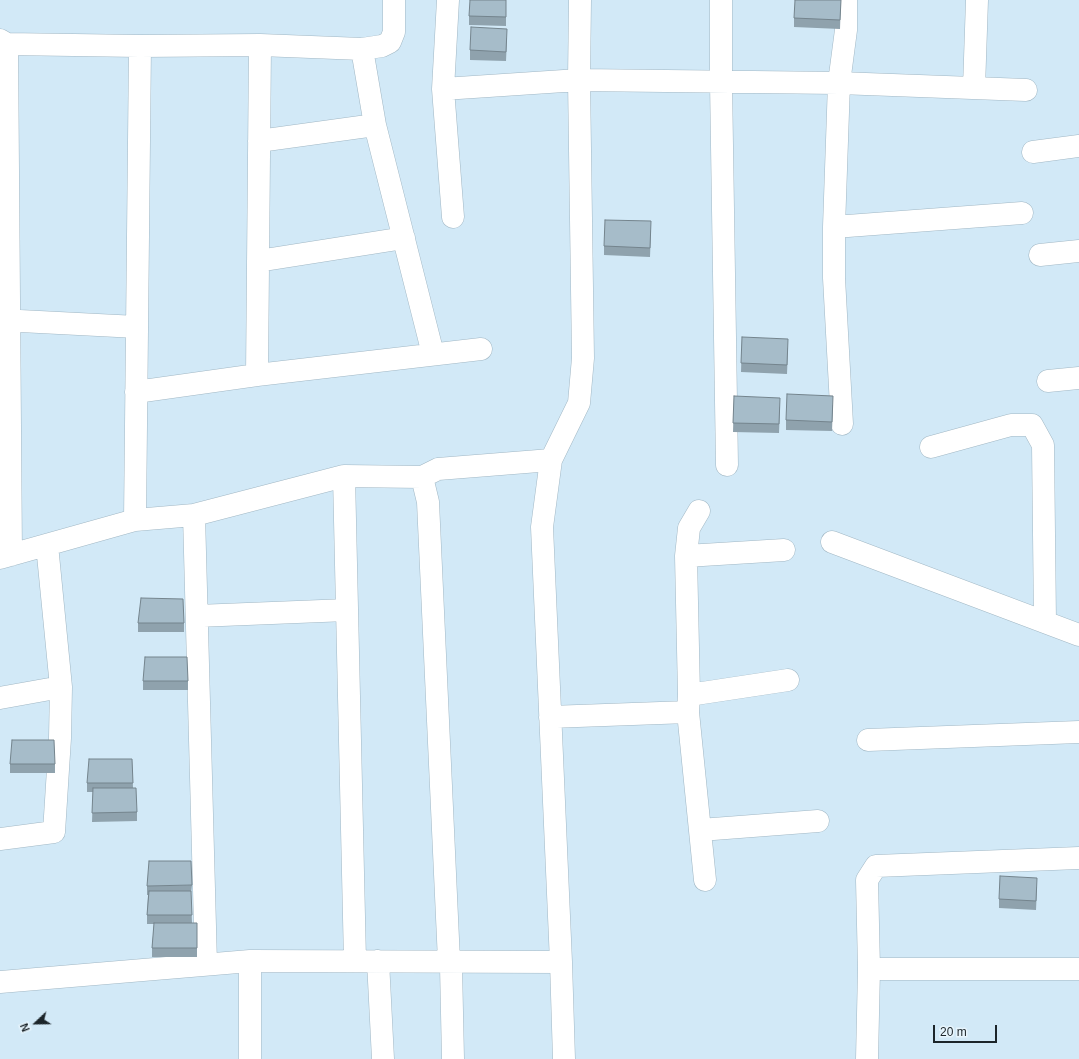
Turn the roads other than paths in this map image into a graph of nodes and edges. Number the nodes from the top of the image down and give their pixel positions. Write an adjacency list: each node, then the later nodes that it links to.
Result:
1 (394, 0): 10 (street)
2 (448, 0): 15 (street)
3 (580, 0): 11 (street)
4 (721, 0): 12 (street)
5 (846, 0): 13 (street)
6 (977, 0): 14 (street)
7 (4, 42): 9 (street); 28 (street)
8 (260, 45): 9 (street); 10 (street); 18 (street)
9 (140, 46): 29 (street)
10 (362, 49): 17 (street)
11 (579, 80): 12 (street); 15 (street); 38 (street)
12 (721, 82): 13 (street); 39 (street)
13 (839, 83): 14 (street); 23 (street)
14 (974, 88): 16 (street)
15 (443, 89): 22 (street)
16 (1026, 90)
17 (375, 125): 18 (street); 24 (street)
18 (260, 141): 27 (street)
19 (1079, 146): 20 (street)
20 (1033, 152)
21 (1022, 213): 23 (street)
22 (453, 217)
23 (834, 227): 36 (street)
24 (404, 238): 27 (street); 31 (street)
25 (1079, 251): 26 (street)
26 (1040, 255)
27 (258, 261): 32 (street)
28 (5, 320): 29 (street); 49 (street)
29 (137, 327): 35 (street)
30 (481, 349): 31 (street)
31 (433, 354): 32 (street)
32 (257, 375): 35 (street)
33 (1079, 378): 34 (street)
34 (1048, 381)
35 (136, 392): 44 (street)
36 (842, 424)
37 (931, 447): 52 (street)
38 (551, 460): 41 (street); 58 (street)
39 (727, 465)
40 (344, 476): 41 (street); 43 (street); 50 (street)
41 (422, 477): 69 (street)
42 (699, 511): 48 (street)
43 (194, 515): 44 (street); 51 (street)
44 (135, 520): 46 (street)
45 (832, 542): 52 (street)
46 (47, 545): 49 (street); 55 (street)
47 (784, 550): 48 (street)
48 (686, 556): 57 (street)
49 (6, 557)
50 (347, 610): 51 (street); 67 (street)
51 (197, 616): 71 (street)
52 (1045, 622): 53 (street)
53 (1079, 635)
54 (788, 680): 57 (street)
55 (61, 687): 56 (street); 63 (street)
56 (0, 698)
57 (688, 704): 58 (street); 62 (street)
58 (550, 717): 70 (street)
59 (1079, 732): 60 (street)
60 (868, 740)
61 (818, 821): 62 (street)
62 (700, 830): 65 (street)
63 (0, 839)
64 (1079, 858): 72 (street)
65 (705, 880)
66 (250, 961): 67 (street); 71 (street); 75 (street)
67 (355, 961): 68 (street)
68 (378, 961): 69 (street); 76 (street)
69 (449, 961): 70 (street); 77 (street)
70 (561, 962): 78 (street)
71 (206, 964): 74 (street)
72 (869, 969): 73 (street); 79 (street)
73 (1079, 969)
74 (0, 982)
75 (250, 1059)
76 (383, 1059)
77 (453, 1059)
78 (564, 1059)
79 (867, 1059)

